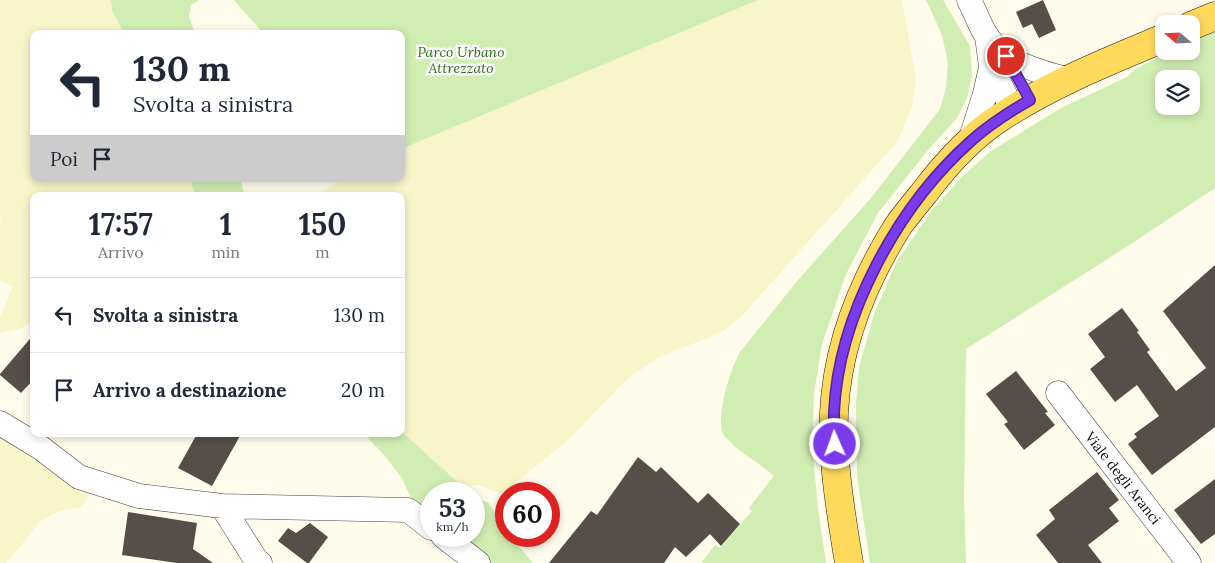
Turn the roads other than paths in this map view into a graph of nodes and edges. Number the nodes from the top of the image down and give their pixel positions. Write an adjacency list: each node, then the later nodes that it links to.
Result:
1 (969, 0): 5 (street)
2 (1215, 16): 3 (main road)
3 (1200, 22)
4 (1155, 42): 6 (main road)
5 (998, 61): 6 (street); 7 (street); 8 (street)
6 (1069, 80): 7 (main road)
7 (1021, 105): 8 (main road)
8 (970, 141): 16 (main road)
9 (1058, 393): 17 (street, Viale degli Aranci)
10 (0, 423): 11 (street)
11 (222, 506): 12 (street); 14 (street)
12 (420, 519)
13 (457, 547): 15 (street)
14 (260, 563)
15 (478, 563)
16 (849, 563)
17 (1189, 563)

